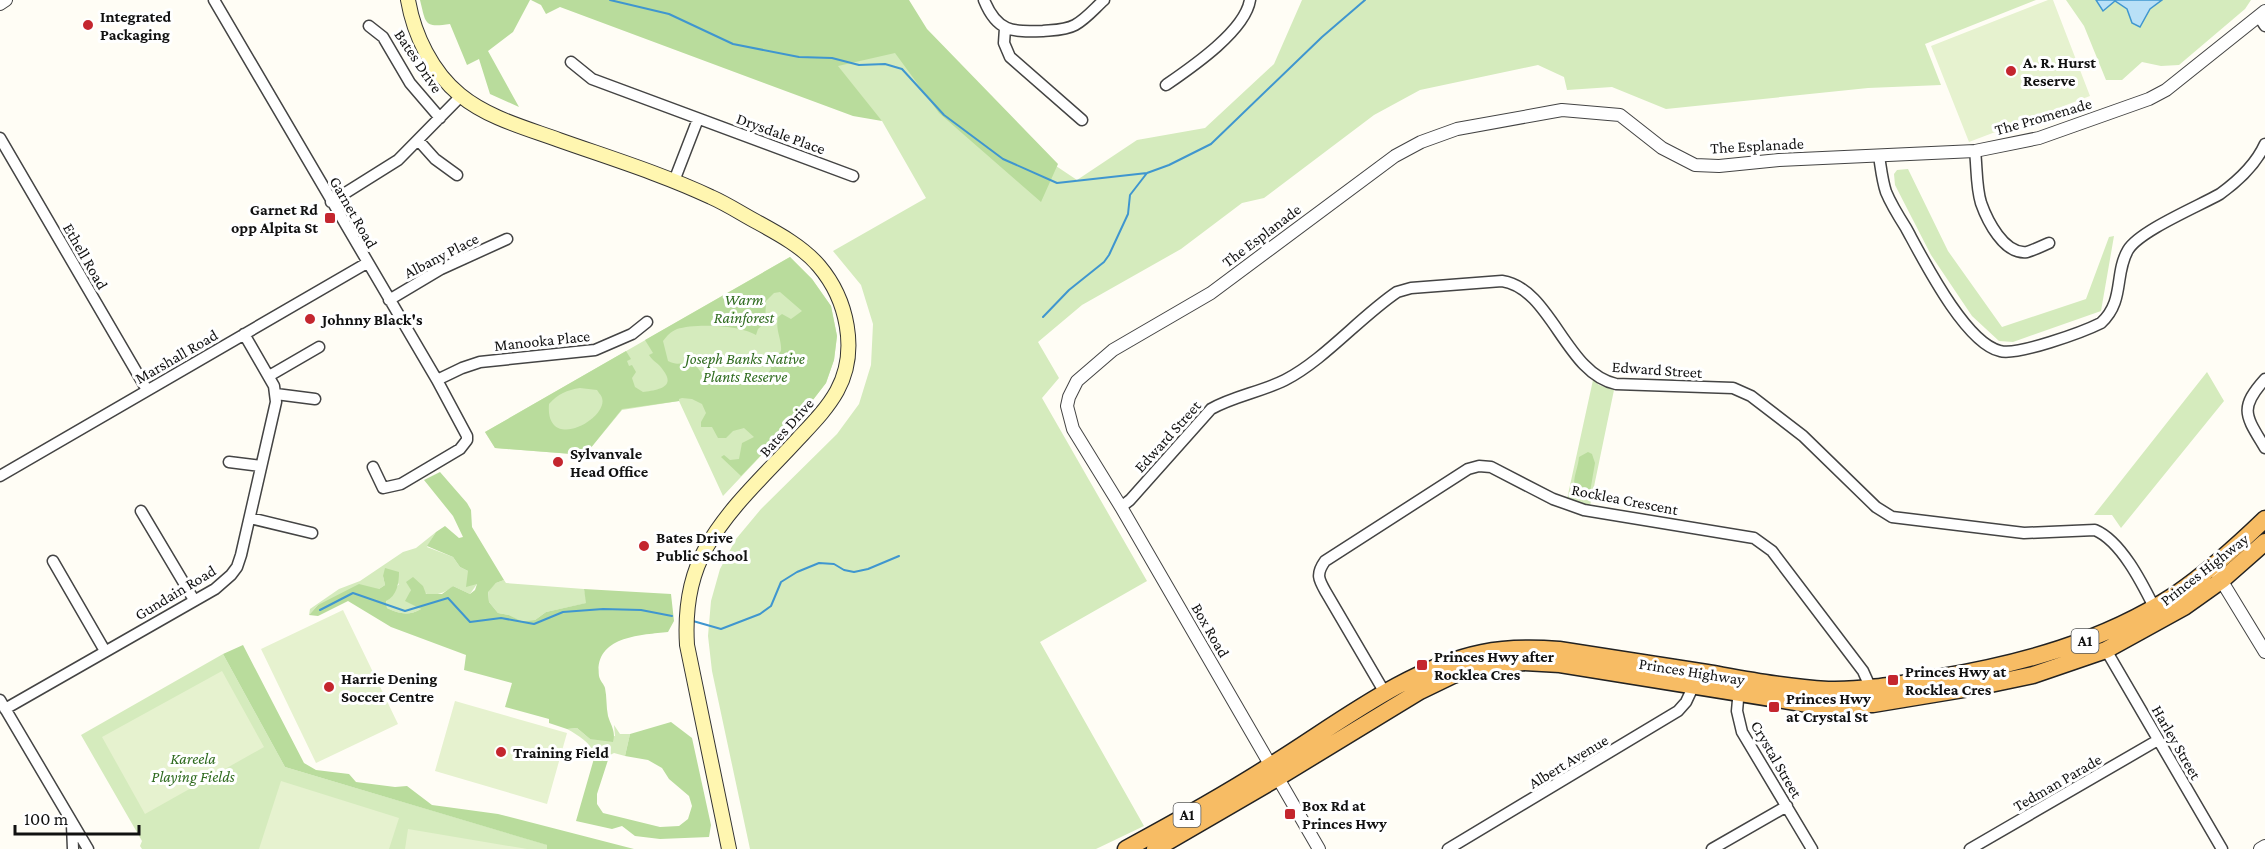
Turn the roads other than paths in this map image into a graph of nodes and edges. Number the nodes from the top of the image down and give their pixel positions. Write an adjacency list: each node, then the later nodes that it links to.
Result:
1 (6, 0): 7 (street)
2 (214, 0): 25 (street, Garnet Road)
3 (408, 0): 13 (main road, Bates Drive)
4 (984, 0): 10 (street)
5 (1104, 0): 10 (street)
6 (1250, 0): 12 (street)
7 (0, 4)
8 (2263, 18): 20 (street, The Promenade)
9 (369, 26): 14 (street, Bates Drive)
10 (1005, 28): 16 (street)
11 (571, 62): 15 (street, Drysdale Place)
12 (1166, 85)
13 (461, 96): 14 (street); 24 (main road, Bates Drive)
14 (440, 118): 18 (street)
15 (698, 119): 23 (street, Drysdale Place); 24 (street)
16 (1082, 120)
17 (0, 138): 36 (street, Ethell Road)
18 (418, 140): 22 (street); 25 (street)
19 (2265, 144): 21 (street)
20 (1975, 151): 21 (street, The Promenade); 27 (street)
21 (1879, 156): 39 (street, The Esplanade)
22 (457, 175)
23 (853, 176)
24 (674, 181): 70 (main road, Bates Drive)
25 (331, 202): 28 (street, Garnet Road)
26 (507, 239): 29 (street, Albany Place)
27 (2049, 243)
28 (367, 263): 29 (street, Garnet Road); 31 (street, Marshall Road)
29 (389, 300): 35 (street, Garnet Road)
30 (647, 322): 35 (street, Manooka Place)
31 (244, 334): 33 (street, Gundain Road); 36 (street, Marshall Road)
32 (319, 347): 33 (street)
33 (269, 376): 37 (street, Gundain Road)
34 (2265, 379): 40 (street)
35 (437, 380): 43 (street, Garnet Road)
36 (147, 390): 44 (street, Marshall Road)
37 (276, 393): 38 (street); 42 (street, Gundain Road)
38 (315, 399)
39 (1073, 429): 45 (street, Box Road)
40 (2265, 448)
41 (229, 462): 42 (street)
42 (261, 466): 47 (street, Gundain Road)
43 (373, 467)
44 (0, 476)
45 (1121, 507): 54 (street, Edward Street); 64 (street, Box Road)
46 (141, 511): 53 (street)
47 (250, 518): 49 (street); 53 (street, Gundain Road)
48 (2265, 519): 52 (highway, Princes Highway / A1)
49 (312, 533)
50 (2265, 542): 52 (highway, Princes Highway / A1)
51 (53, 561): 56 (street)
52 (2217, 573): 54 (highway, Princes Highway / A1); 55 (highway, Princes Highway / A1); 57 (street)
53 (194, 600): 56 (street, Gundain Road)
54 (2154, 607): 61 (highway, Princes Highway / A1)
55 (2106, 650): 61 (highway, Princes Highway / A1); 63 (street, Harley Street)
56 (105, 651): 62 (street, Gundain Road)
57 (2265, 652)
58 (1692, 687): 59 (highway, Princes Highway / A1); 64 (highway, Princes Highway / A1); 74 (street, Albert Avenue)
59 (1739, 687): 60 (highway, Princes Highway / A1); 61 (highway, Princes Highway / A1); 65 (street, Crystal Street)
60 (1385, 693): 61 (street, Rocklea Crescent); 64 (highway, Princes Highway / A1)
61 (1872, 696)
62 (3, 705): 66 (street)
63 (2158, 740): 77 (street, Tedman Parade); 78 (street, Harley Street)
64 (1274, 772): 71 (highway, Princes Highway / A1); 72 (highway, Princes Highway / A1); 73 (street, Box Road)
65 (1787, 806): 75 (street); 76 (street, Crystal Street)
66 (71, 824): 68 (street); 69 (street)
67 (2265, 846): 79 (street)
68 (73, 849)
69 (88, 849)
70 (729, 849)
71 (1126, 849)
72 (1155, 849)
73 (1319, 849)
74 (1448, 849)
75 (1712, 849)
76 (1812, 849)
77 (1970, 849)
78 (2222, 849)
79 (2260, 849)

